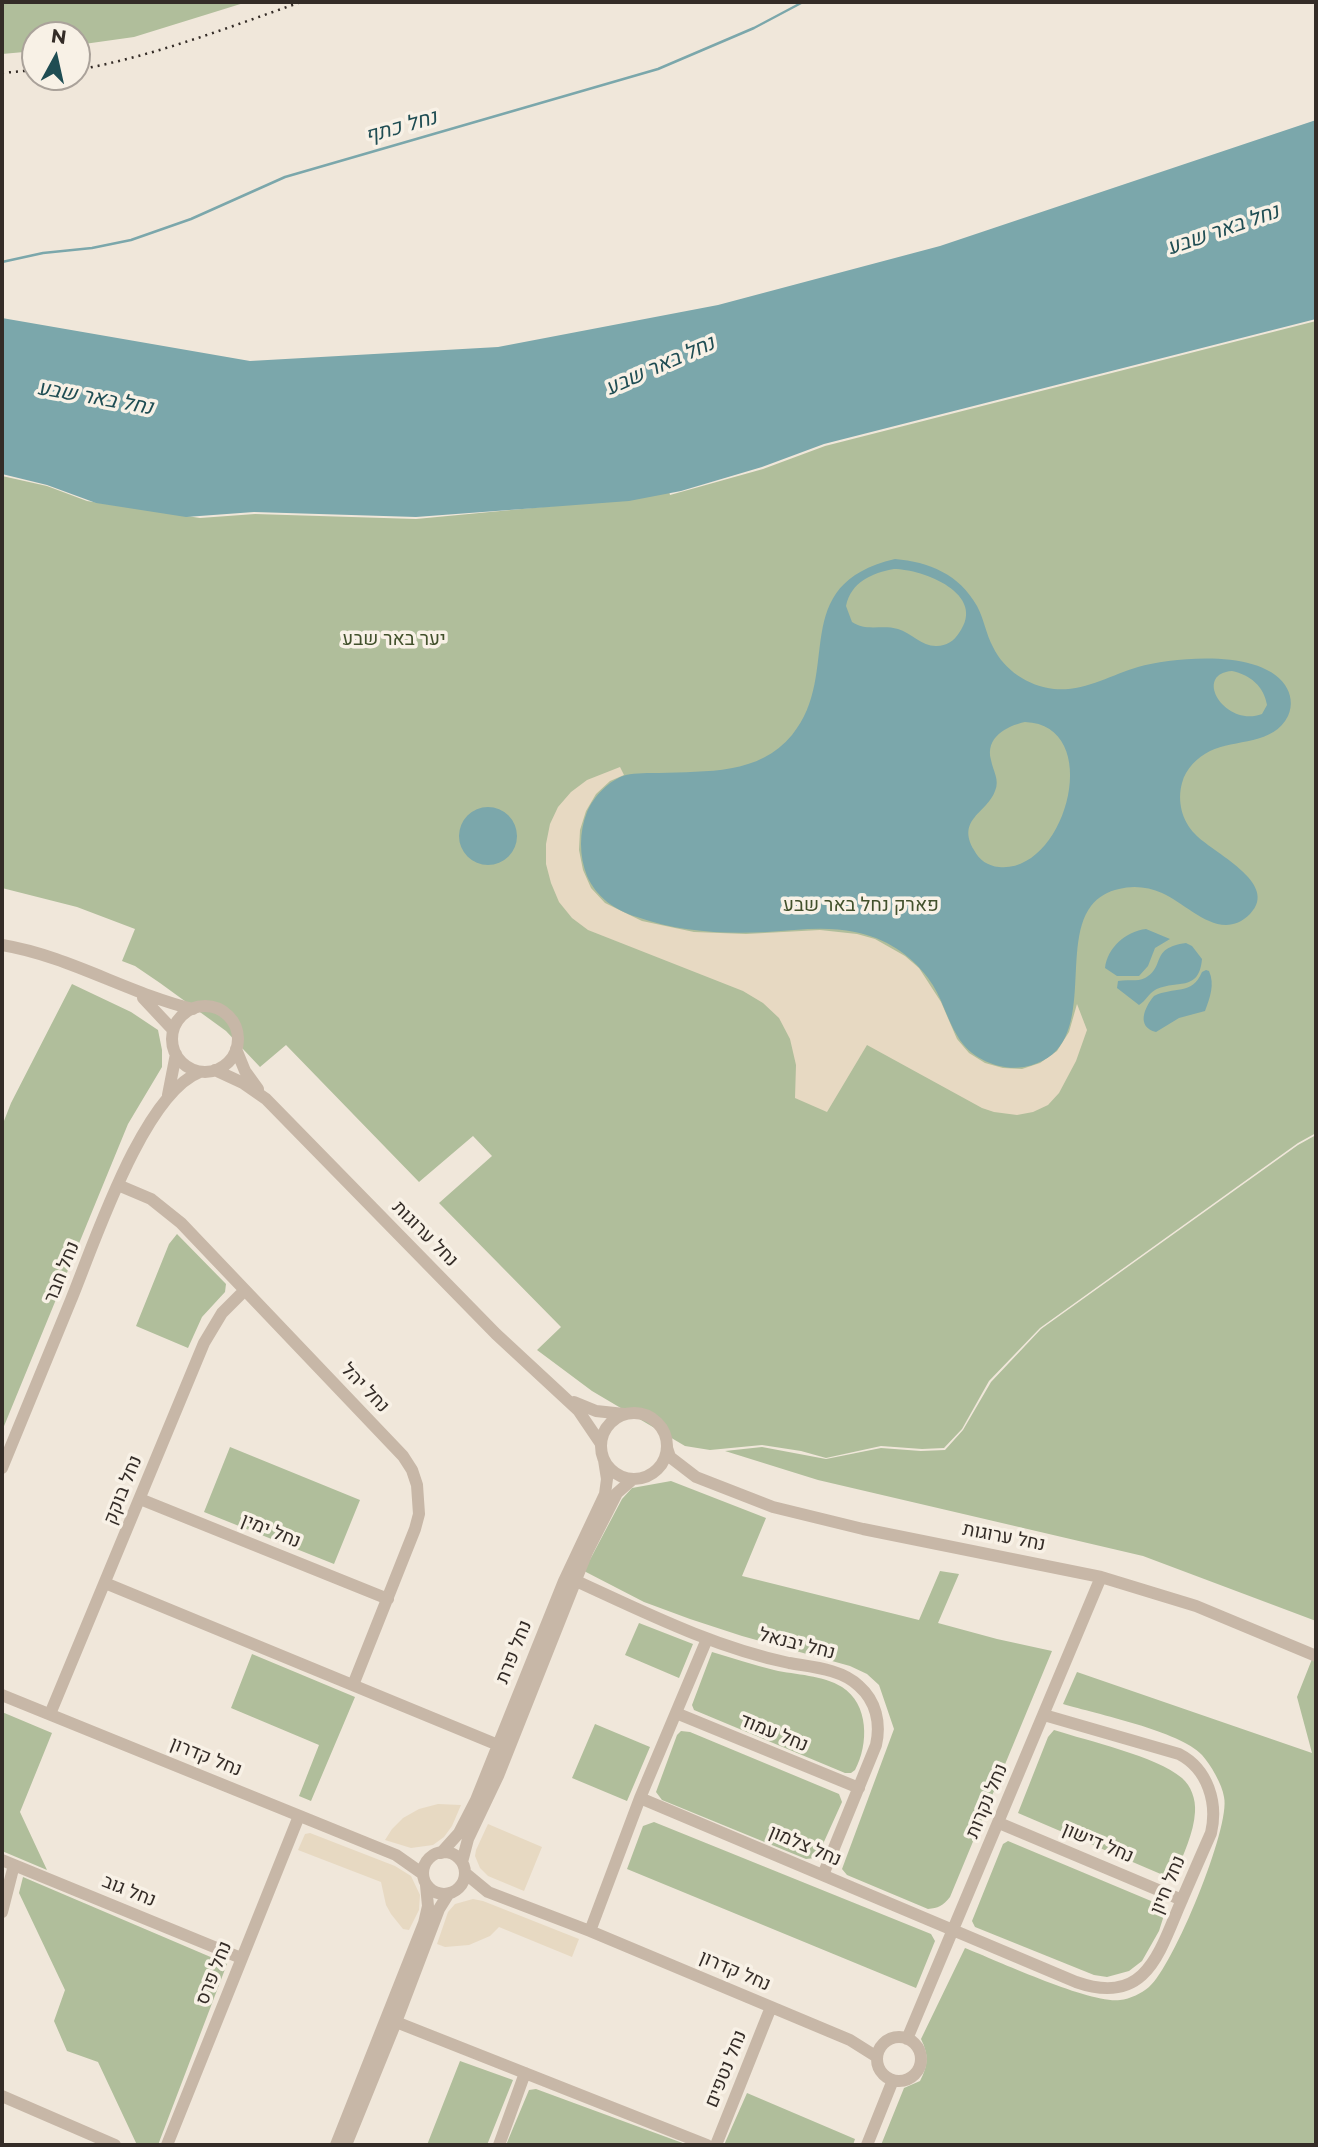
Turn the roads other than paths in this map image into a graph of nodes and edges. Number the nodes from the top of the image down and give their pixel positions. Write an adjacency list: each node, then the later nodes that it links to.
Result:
1 (2, 945): 2 (street)
2 (138, 992): 3 (street); 4 (street)
3 (193, 1009): 4 (street); 5 (street)
4 (173, 1030): 6 (street)
5 (236, 1049): 7 (street); 10 (street, נחל ערוגות)
6 (176, 1055): 8 (street); 9 (street, נחל חבר)
7 (215, 1070): 8 (street); 10 (street, נחל ערוגות)
8 (200, 1072): 9 (street, נחל חבר)
9 (168, 1096): 11 (street, נחל חבר)
10 (265, 1099): 13 (street, נחל ערוגות)
11 (118, 1185): 12 (street, נחל יהל); 18 (street, נחל חבר)
12 (245, 1290): 22 (street, נחל בוקק); 26 (street, נחל יהל)
13 (558, 1393): 14 (street, נחל ערוגות); 15 (street, נחל ערוגות)
14 (624, 1414): 15 (street); 16 (street)
15 (601, 1444): 17 (street)
16 (667, 1448): 19 (street); 20 (street, נחל ערוגות)
17 (604, 1460): 21 (street); 36 (street, נחל פרת)
18 (2, 1468)
19 (656, 1470): 20 (street, נחל ערוגות); 21 (street)
20 (696, 1477): 23 (street, נחל ערוגות)
21 (633, 1479): 24 (street, נחל פרת)
22 (140, 1499): 25 (street, נחל בוקק); 26 (street, נחל ימין)
23 (1101, 1577): 28 (street, נחל ערוגות); 35 (street, נחל נקרות)
24 (574, 1580): 27 (street, נחל יבנאל); 44 (street, נחל פרת)
25 (105, 1583): 31 (street); 34 (street, נחל בוקק)
26 (388, 1599): 31 (street, נחל יהל)
27 (707, 1639): 33 (street); 37 (street, נחל יבנאל)
28 (1300, 1651): 29 (street, נחל ערוגות); 30 (street, נחל ערוגות)
29 (1316, 1656)
30 (1316, 1663)
31 (353, 1685): 36 (street)
32 (2, 1695): 34 (street, נחל קדרון)
33 (676, 1713): 37 (street, נחל עמוד); 38 (street)
34 (50, 1714): 39 (street, נחל קדרון)
35 (1044, 1715): 40 (street, נחל נקרות); 49 (street, נחל חיון)
36 (498, 1745): 42 (street, נחל פרת)
37 (859, 1788): 45 (street, נחל יבנאל)
38 (640, 1798): 45 (street, נחל צלמון); 52 (street)
39 (299, 1816): 41 (street, נחל קדרון); 53 (street, נחל פרס)
40 (999, 1823): 49 (street, נחל דישון); 51 (street, נחל נקרות)
41 (396, 1855): 42 (street, נחל קדרון); 46 (street, נחל קדרון)
42 (436, 1855): 44 (street); 46 (street)
43 (8, 1862): 50 (street); 53 (street, נחל גוב)
44 (463, 1868): 47 (street); 48 (street, נחל קדרון)
45 (823, 1875): 51 (street, נחל צלמון)
46 (425, 1879): 47 (street); 65 (street)
47 (453, 1892): 48 (street, נחל קדרון); 55 (street)
48 (488, 1892): 52 (street, נחל קדרון)
49 (1182, 1900): 51 (street, נחל חיון)
50 (2, 1912)
51 (954, 1930): 56 (street, נחל נקרות)
52 (590, 1931): 54 (street, נחל קדרון)
53 (241, 1958): 64 (street, נחל פרס)
54 (771, 2007): 57 (street, נחל קדרון); 69 (street, נחל נטפים)
55 (396, 2022): 60 (street); 66 (street)
56 (907, 2039): 58 (street); 61 (street)
57 (850, 2040): 58 (street, נחל קדרון); 59 (street, נחל קדרון)
58 (883, 2044): 59 (street)
59 (877, 2057): 61 (street)
60 (525, 2073): 67 (street); 68 (street)
61 (893, 2080): 70 (street)
62 (2, 2096): 63 (street)
63 (114, 2145)
64 (167, 2145)
65 (336, 2145)
66 (346, 2145)
67 (499, 2145)
68 (706, 2145)
69 (716, 2145)
70 (867, 2145)

